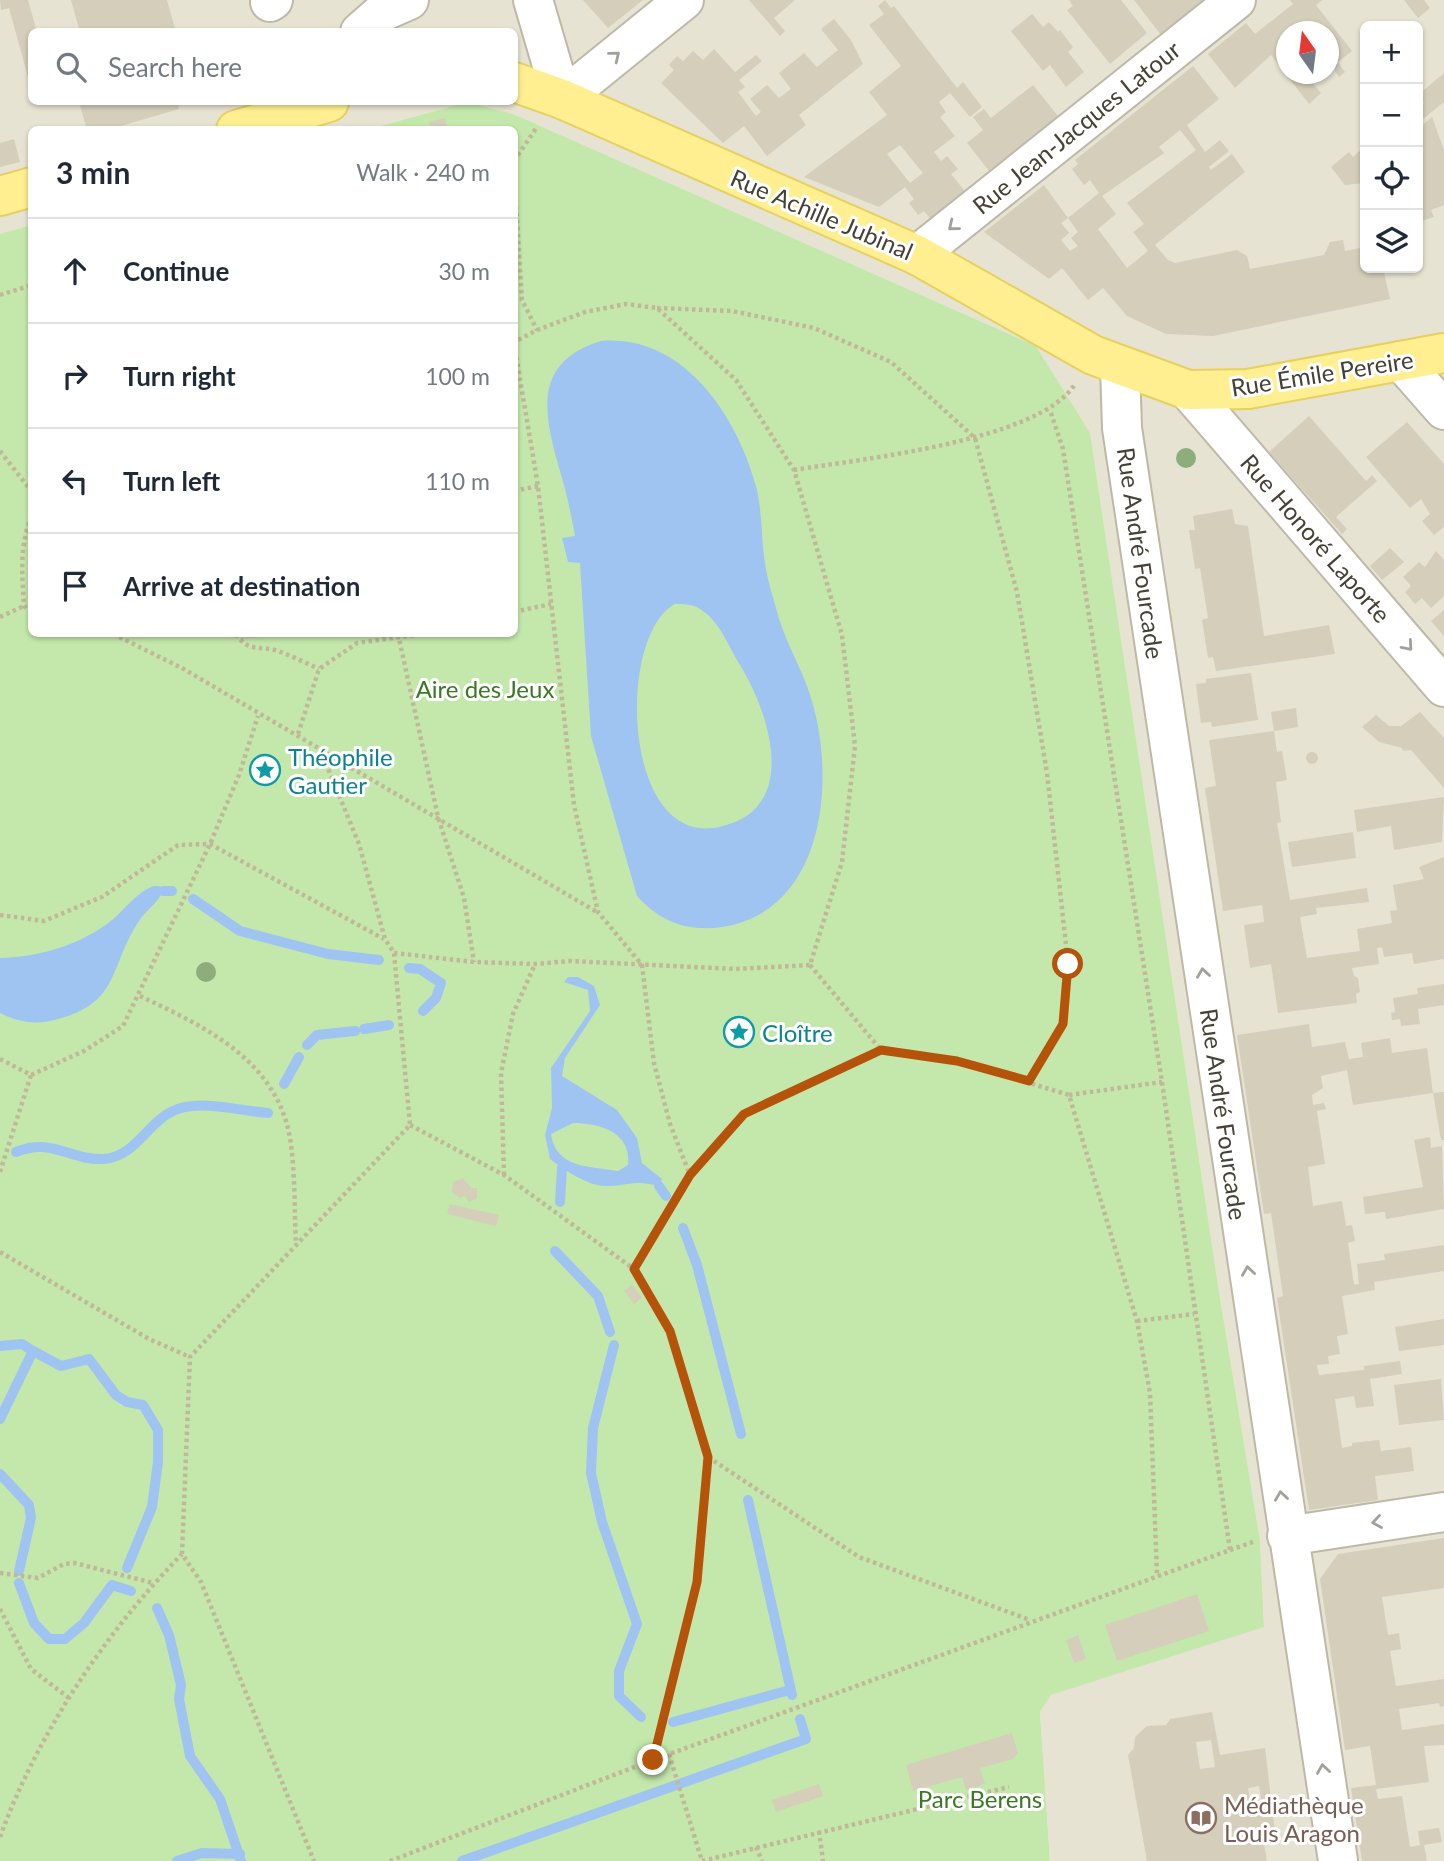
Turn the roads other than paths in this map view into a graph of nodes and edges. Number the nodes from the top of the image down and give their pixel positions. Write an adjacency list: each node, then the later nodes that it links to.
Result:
1 (533, 0): 5 (street)
2 (684, 0): 5 (street, one-way to 2)
3 (1236, 0): 10 (street, Rue Jean-Jacques Latour, one-way to 10)
4 (518, 83): 5 (main road, Rue Achille Jubinal)
5 (562, 99): 10 (main road, Rue Achille Jubinal)
6 (315, 105): 7 (main road)
7 (256, 118)
8 (28, 188): 9 (main road)
9 (0, 196)
10 (917, 255): 12 (main road, Rue Achille Jubinal)
11 (1444, 353): 13 (main road, Rue Émile Pereire)
12 (1107, 361): 14 (main road, Rue Émile Pereire); 18 (street, Rue André Fourcade, one-way to 12)
13 (1401, 361): 14 (main road, Rue Émile Pereire); 15 (street)
14 (1188, 390): 16 (street, Rue Honoré Laporte, one-way to 16)
15 (1444, 410)
16 (1444, 687)
17 (1444, 1512): 18 (street, one-way to 18)
18 (1287, 1536): 19 (street, Rue André Fourcade, one-way to 18)
19 (1338, 1861)

